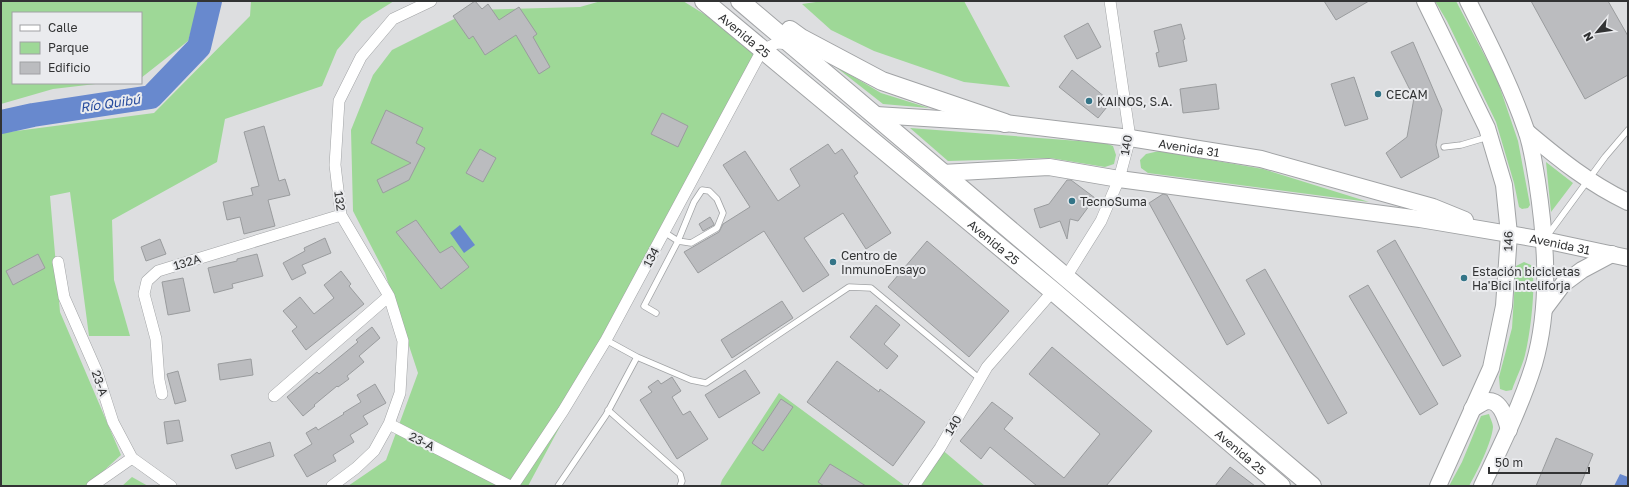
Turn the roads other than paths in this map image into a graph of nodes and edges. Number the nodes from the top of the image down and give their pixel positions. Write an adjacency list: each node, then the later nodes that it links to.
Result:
1 (431, 1): 22 (street, 132)
2 (704, 1): 9 (main road, Avenida 25)
3 (740, 1): 8 (main road, Avenida 25)
4 (746, 1): 11 (main road)
5 (1110, 1): 15 (street, 140)
6 (1425, 1): 14 (main road, 146)
7 (1468, 1): 13 (main road)
8 (793, 44): 9 (street); 10 (main road, Avenida 25)
9 (762, 50): 17 (main road, Avenida 25); 24 (street, 134)
10 (876, 115): 11 (main road, Avenida 31); 18 (main road, Avenida 25)
11 (1005, 123): 15 (main road, Avenida 31)
12 (1628, 130): 20 (lane)
13 (1527, 132): 20 (main road); 26 (main road)
14 (1490, 136): 16 (lane); 25 (main road, 146)
15 (1130, 138): 19 (street, 140); 23 (main road, Avenida 31)
16 (1444, 147)
17 (903, 167): 18 (main road); 31 (main road, Avenida 25)
18 (942, 173): 19 (main road, Avenida 31); 30 (main road, Avenida 25)
19 (1119, 178): 23 (main road, Avenida 31); 30 (street, 140)
20 (1588, 180): 21 (main road); 26 (lane)
21 (1628, 202)
22 (341, 215): 32 (street, 132); 38 (street, 132A)
23 (1492, 231): 25 (main road, Avenida 31)
24 (664, 232): 27 (lane); 35 (street, 134)
25 (1509, 234): 26 (main road, Avenida 31); 40 (main road, 146)
26 (1544, 240): 28 (main road, Avenida 31); 33 (main road)
27 (678, 241): 27 (lane); 34 (lane)
28 (1620, 256): 33 (main road)
29 (58, 262): 44 (street, 23-A)
30 (1066, 277): 54 (main road, Avenida 25)
31 (1053, 291): 37 (street, 140); 53 (main road, Avenida 25)
32 (389, 296): 39 (street); 42 (street, 132)
33 (1545, 308): 43 (main road)
34 (656, 313)
35 (606, 340): 36 (lane); 49 (street, 134)
36 (636, 357): 37 (lane); 41 (lane)
37 (980, 379): 52 (street, 140)
38 (162, 394)
39 (274, 396)
40 (1472, 409): 43 (main road); 55 (main road, 146)
41 (608, 410): 50 (lane); 51 (lane)
42 (389, 424): 47 (street); 48 (street, 23-A)
43 (1509, 430): 56 (main road)
44 (132, 458): 45 (street); 46 (street, 23-A)
45 (92, 486)
46 (171, 486)
47 (332, 486)
48 (510, 486)
49 (513, 486)
50 (558, 486)
51 (680, 486)
52 (914, 486)
53 (1281, 486)
54 (1312, 486)
55 (1438, 486)
56 (1482, 486)

